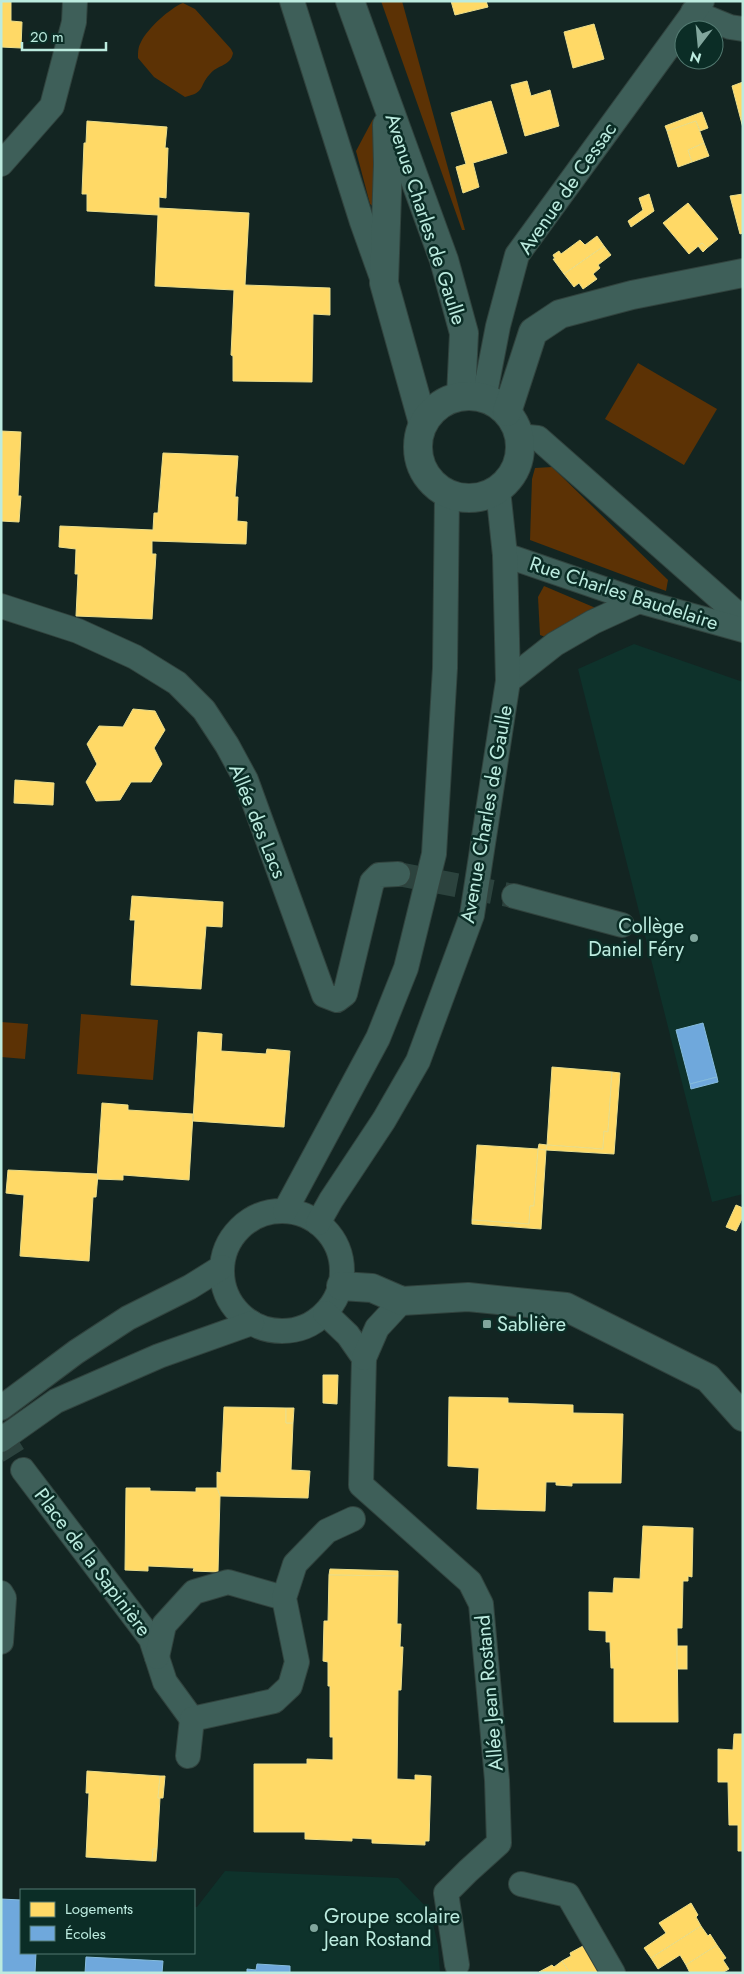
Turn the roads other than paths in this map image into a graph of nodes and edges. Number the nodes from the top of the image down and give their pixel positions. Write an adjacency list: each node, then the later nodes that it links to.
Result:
1 (75, 1): 7 (street)
2 (292, 1): 9 (street, Avenue Charles de Gaulle)
3 (350, 1): 6 (street, Avenue Charles de Gaulle)
4 (697, 7): 5 (street); 10 (street, Avenue de Cessac)
5 (743, 29)
6 (387, 103): 9 (street, Avenue Charles de Gaulle); 10 (street, Avenue Charles de Gaulle)
7 (1, 164)
8 (743, 273): 12 (street)
9 (384, 283): 11 (street, Avenue Charles de Gaulle)
10 (473, 397): 11 (street); 12 (street)
11 (423, 423): 14 (street)
12 (513, 424): 13 (street); 18 (street)
13 (498, 490): 14 (street); 15 (street, Avenue Charles de Gaulle)
14 (448, 494): 24 (street)
15 (505, 555): 16 (street, Rue Charles Baudelaire); 20 (street, Avenue Charles de Gaulle)
16 (639, 601): 19 (street, Rue Charles Baudelaire); 20 (street)
17 (1, 606): 21 (street, Allée des Lacs)
18 (743, 619)
19 (743, 630)
20 (508, 681): 25 (street, Avenue Charles de Gaulle)
21 (398, 874)
22 (514, 896): 23 (street)
23 (622, 925)
24 (285, 1211): 25 (street); 26 (street)
25 (318, 1223): 27 (street)
26 (222, 1267): 30 (street); 32 (street)
27 (341, 1286): 28 (street); 29 (street)
28 (402, 1301): 31 (street, Allée Jean Rostand); 33 (street)
29 (325, 1313): 30 (street); 31 (street)
30 (252, 1323): 34 (street)
31 (364, 1358): 44 (street, Allée Jean Rostand)
32 (1, 1408)
33 (743, 1417)
34 (1, 1440)
35 (23, 1470): 40 (street, Place de la Sapinière)
36 (353, 1519): 38 (street)
37 (1, 1593): 39 (street)
38 (284, 1598): 40 (street, Place de la Sapinière); 41 (street)
39 (1, 1642)
40 (158, 1657): 41 (street, Place de la Sapinière)
41 (192, 1719): 42 (street)
42 (188, 1756)
43 (521, 1884): 45 (street)
44 (457, 1965)
45 (613, 1973)

